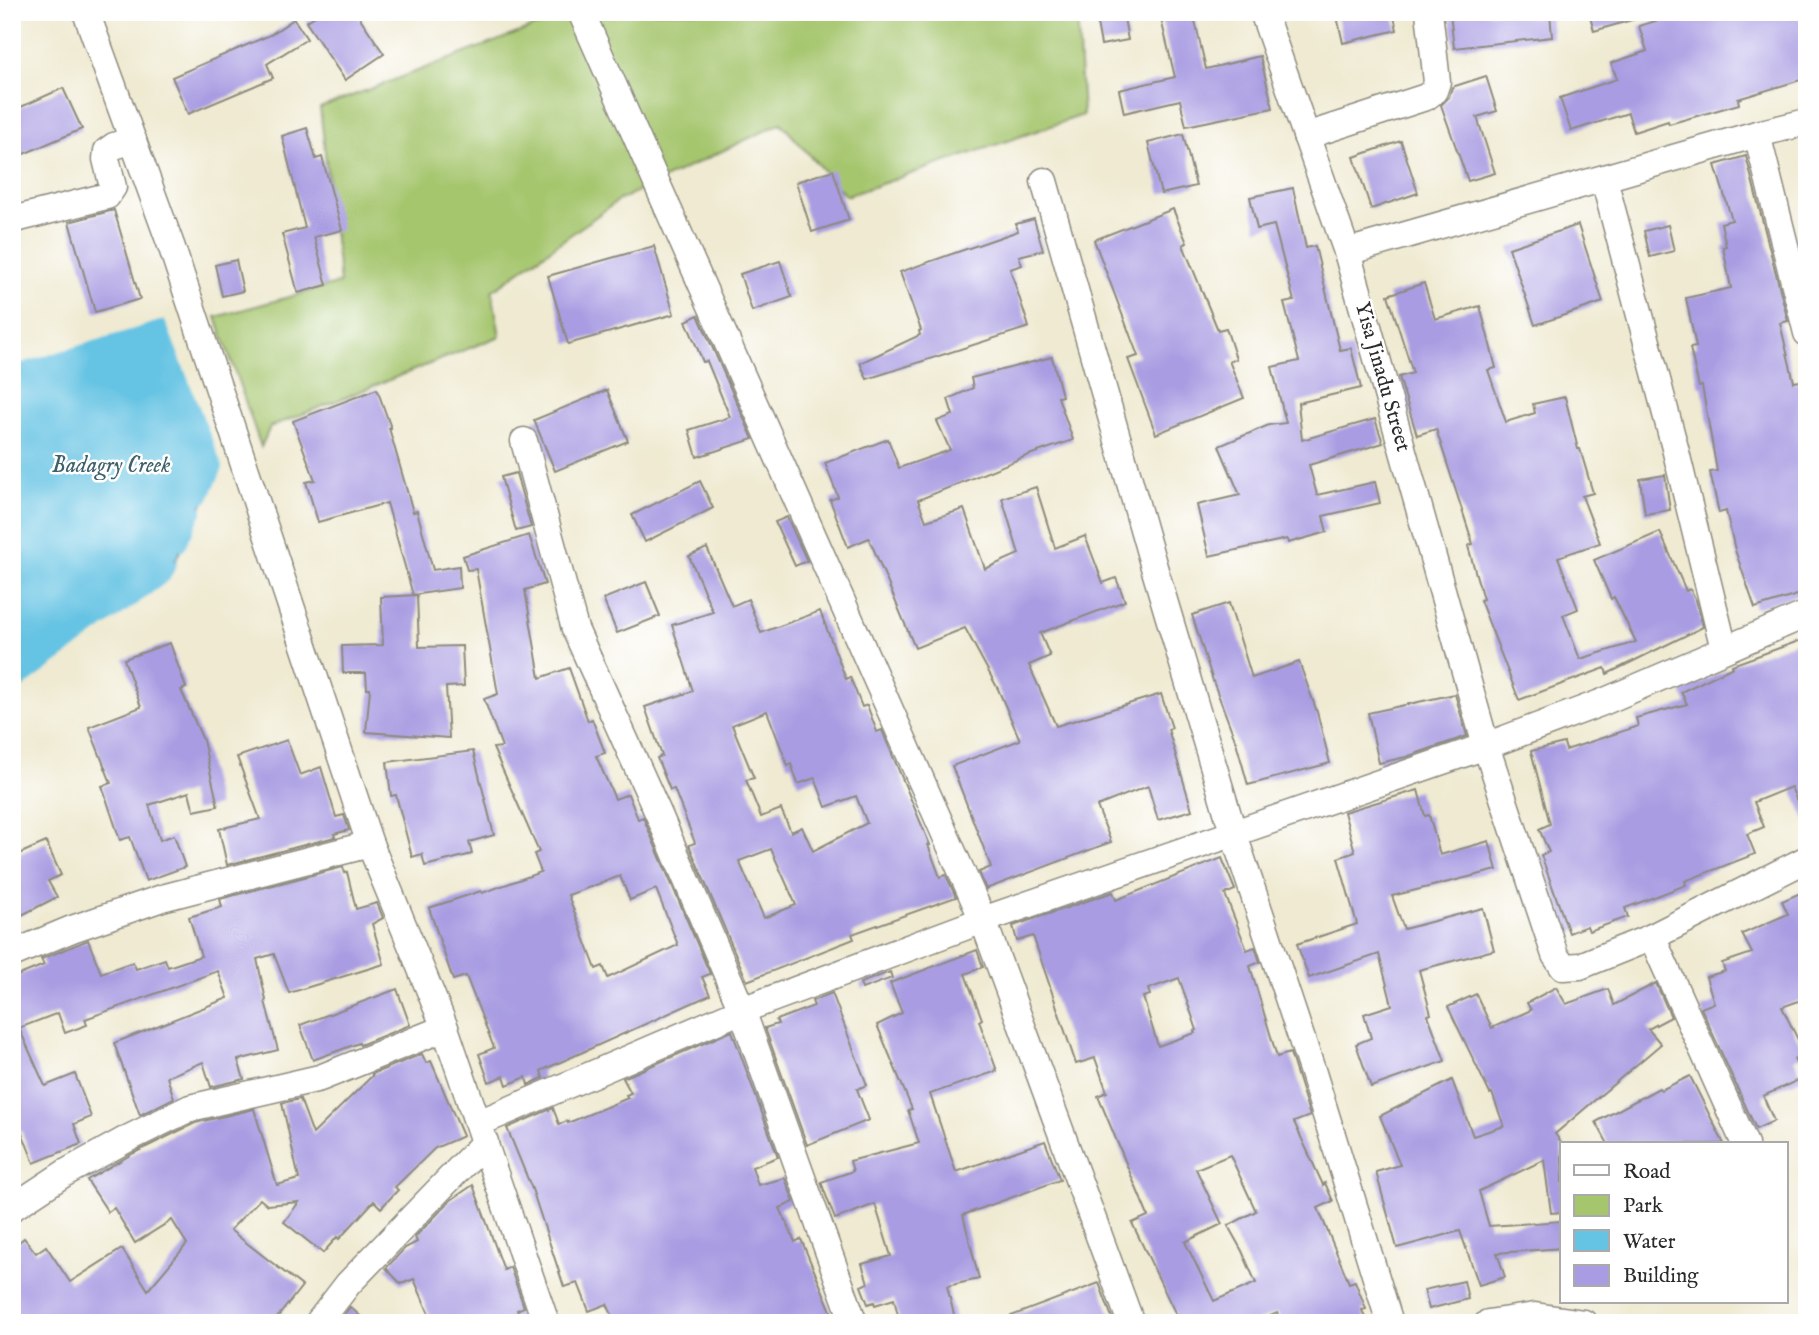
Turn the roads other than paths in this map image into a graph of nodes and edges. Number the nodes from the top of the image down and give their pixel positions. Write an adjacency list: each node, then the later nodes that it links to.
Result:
1 (86, 12): 8 (street)
2 (581, 12): 21 (street)
3 (1263, 12): 7 (street, Yisa Jinadu Street)
4 (1429, 12): 7 (street)
5 (1807, 122): 6 (street)
6 (1756, 134): 9 (street); 13 (street)
7 (1306, 136): 12 (street, Yisa Jinadu Street)
8 (133, 140): 11 (street); 19 (street)
9 (1604, 179): 12 (street); 16 (street)
10 (1044, 181): 18 (street)
11 (12, 220)
12 (1347, 252): 17 (street, Yisa Jinadu Street)
13 (1807, 333)
14 (524, 440): 24 (street)
15 (1807, 614): 16 (street)
16 (1724, 649): 17 (street)
17 (1486, 746): 18 (street); 22 (street, Yisa Jinadu Street)
18 (1234, 835): 21 (street); 33 (street)
19 (370, 844): 23 (street); 25 (street)
20 (1807, 859): 22 (street)
21 (984, 920): 24 (street); 32 (street)
22 (1652, 937): 27 (street)
23 (12, 954)
24 (742, 1010): 26 (street); 31 (street)
25 (445, 1028): 26 (street); 28 (street)
26 (482, 1132): 29 (street); 30 (street)
27 (1744, 1142)
28 (12, 1208)
29 (318, 1323)
30 (546, 1323)
31 (853, 1323)
32 (1131, 1323)
33 (1390, 1323)
34 (1488, 1323): 35 (street)
35 (1584, 1323)

